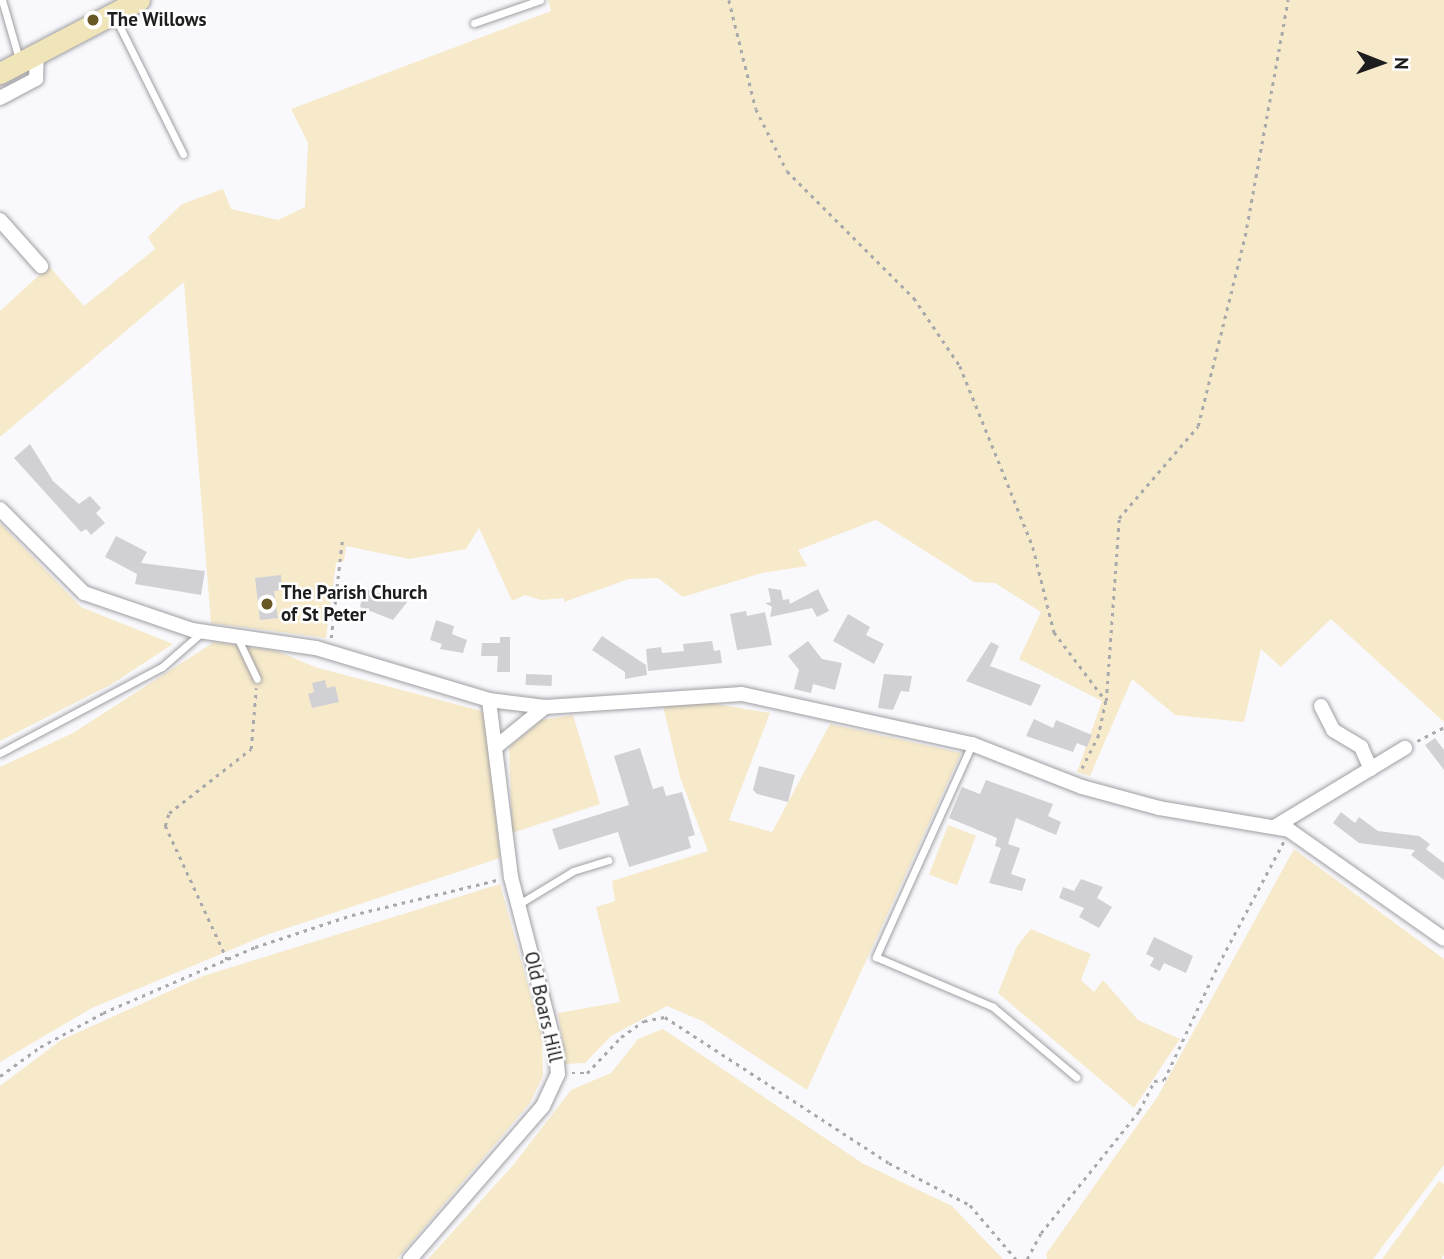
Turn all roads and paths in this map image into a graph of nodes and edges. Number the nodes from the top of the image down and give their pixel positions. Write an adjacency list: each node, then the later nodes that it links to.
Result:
1 (2, 0): 8 (lane)
2 (139, 0): 6 (main road)
3 (540, 0): 7 (lane)
4 (729, 0): 21 (path)
5 (1288, 0): 21 (path)
6 (113, 14): 8 (main road); 11 (lane)
7 (474, 23)
8 (29, 58): 9 (main road); 10 (street)
9 (0, 73)
10 (0, 98)
11 (183, 154)
12 (0, 220): 13 (street)
13 (41, 266)
14 (0, 509): 16 (street)
15 (342, 541): 18 (path)
16 (202, 632): 17 (street); 28 (lane)
17 (238, 639): 18 (street); 19 (lane)
18 (329, 652): 20 (street)
19 (257, 679): 36 (path)
20 (489, 700): 22 (street); 26 (street, Old Boars Hill)
21 (1106, 701): 30 (path)
22 (545, 706): 25 (street); 26 (street)
23 (1321, 706): 29 (street)
24 (1444, 727): 27 (path)
25 (972, 744): 30 (street); 39 (lane)
26 (497, 746): 33 (street, Old Boars Hill)
27 (1405, 748): 29 (street)
28 (0, 753)
29 (1371, 769): 31 (street)
30 (1072, 784): 31 (street)
31 (1282, 828): 35 (street); 42 (path)
32 (608, 860): 34 (lane)
33 (511, 877): 34 (street, Old Boars Hill); 36 (path)
34 (518, 904): 37 (street, Old Boars Hill)
35 (1444, 939)
36 (227, 960): 38 (path)
37 (558, 1074): 40 (street, Old Boars Hill); 41 (path)
38 (0, 1076)
39 (1076, 1077)
40 (410, 1259)
41 (1016, 1259)
42 (1027, 1259)

